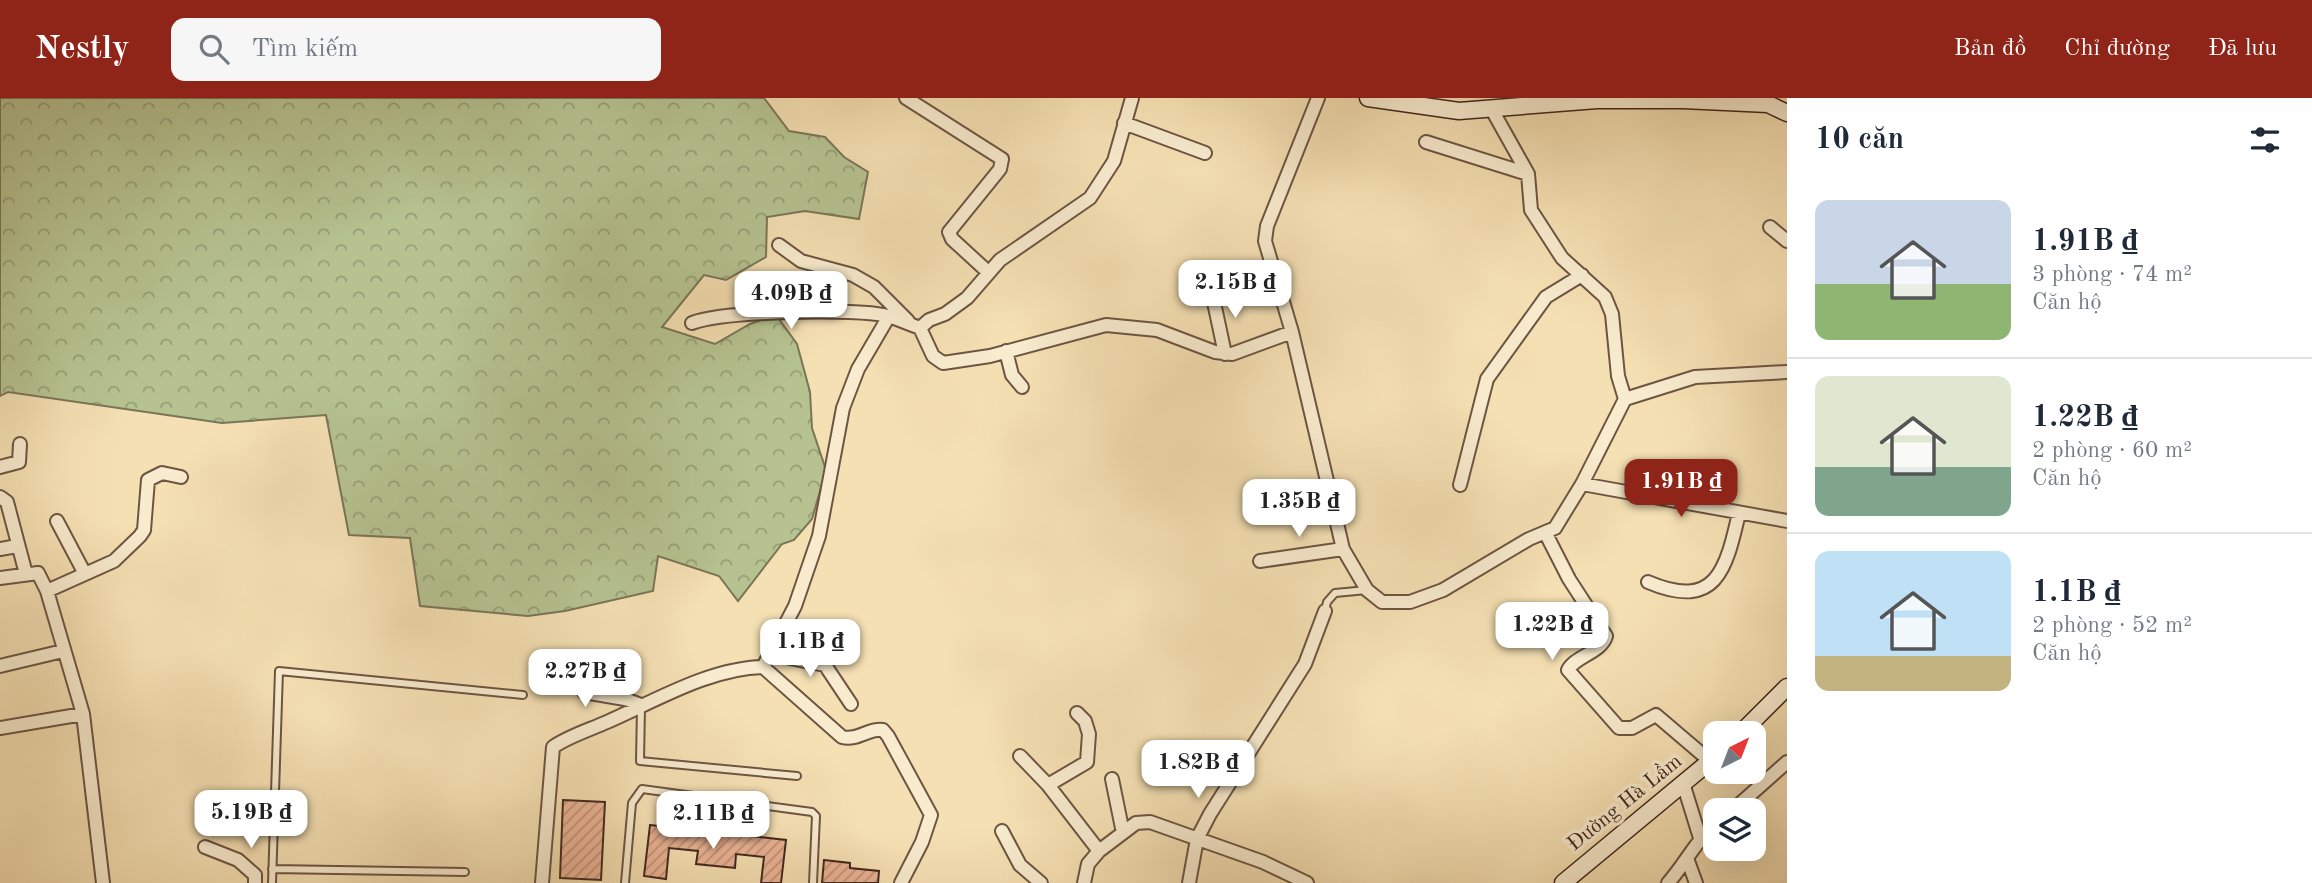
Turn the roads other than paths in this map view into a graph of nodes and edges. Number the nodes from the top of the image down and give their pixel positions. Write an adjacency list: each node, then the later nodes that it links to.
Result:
1 (906, 98): 14 (street)
2 (1132, 98): 7 (street)
3 (1318, 98): 21 (street)
4 (1368, 98): 5 (main road)
5 (1491, 108): 6 (main road); 10 (street)
6 (1787, 113)
7 (1124, 123): 9 (street); 14 (street)
8 (1426, 142): 10 (street)
9 (1205, 153)
10 (1528, 174): 15 (street)
11 (1770, 227): 12 (street)
12 (1787, 241)
13 (779, 244): 18 (street)
14 (988, 272): 20 (street)
15 (1582, 275): 26 (street); 31 (street)
16 (1212, 293): 23 (street)
17 (889, 316): 18 (street); 19 (street); 49 (street)
18 (908, 321): 20 (street)
19 (692, 323)
20 (920, 328): 22 (street)
21 (1292, 332): 23 (street); 39 (street)
22 (1006, 351): 23 (street); 25 (street)
23 (1225, 354)
24 (1787, 372): 26 (street)
25 (1022, 387)
26 (1625, 399): 30 (street)
27 (20, 444): 28 (street)
28 (0, 467)
29 (181, 477): 42 (street)
30 (1582, 484): 33 (street); 36 (street)
31 (1460, 485)
32 (0, 497): 37 (street)
33 (1739, 513): 35 (street); 44 (street)
34 (57, 521): 42 (street)
35 (1787, 521)
36 (1546, 534): 45 (street); 61 (street)
37 (17, 545): 38 (street); 41 (street)
38 (0, 548)
39 (1343, 550): 40 (street); 45 (street)
40 (1259, 561)
41 (26, 574): 43 (street); 46 (street)
42 (85, 574): 46 (street)
43 (0, 578)
44 (1648, 582)
45 (1367, 590): 47 (lane)
46 (47, 591): 48 (street)
47 (1325, 611): 74 (street)
48 (63, 651): 50 (street); 58 (street)
49 (770, 654): 52 (street); 55 (street)
50 (0, 666)
51 (577, 666): 56 (street)
52 (763, 667): 56 (street); 87 (street)
53 (1787, 687): 59 (main road)
54 (523, 695): 78 (lane)
55 (850, 704)
56 (641, 705): 65 (lane); 84 (street)
57 (1077, 713): 68 (street)
58 (83, 714): 60 (street); 81 (street)
59 (1753, 721)
60 (0, 728)
61 (1703, 751)
62 (1020, 756): 68 (street)
63 (1787, 762): 69 (street)
64 (1703, 767): 67 (main road, Đường Hà Lầm)
65 (797, 776)
66 (1112, 779): 71 (street)
67 (1683, 783): 73 (street); 93 (main road, Đường Hà Lầm)
68 (1048, 785): 76 (street)
69 (1746, 798)
70 (1002, 831): 88 (street)
71 (1123, 832): 74 (street); 76 (street)
72 (1703, 836): 73 (street)
73 (1700, 838): 77 (street)
74 (1197, 839): 80 (street); 90 (street)
75 (205, 847): 82 (street)
76 (1099, 851): 89 (street)
77 (1688, 861): 94 (street); 95 (street)
78 (272, 870): 79 (lane); 83 (lane)
79 (465, 872)
80 (1286, 873): 91 (street); 92 (street)
81 (103, 883)
82 (255, 883)
83 (272, 883)
84 (541, 883)
85 (625, 883): 86 (lane)
86 (813, 883)
87 (901, 883)
88 (1041, 883)
89 (1084, 883)
90 (1189, 883)
91 (1276, 883)
92 (1307, 883)
93 (1563, 883)
94 (1668, 883)
95 (1696, 883)

